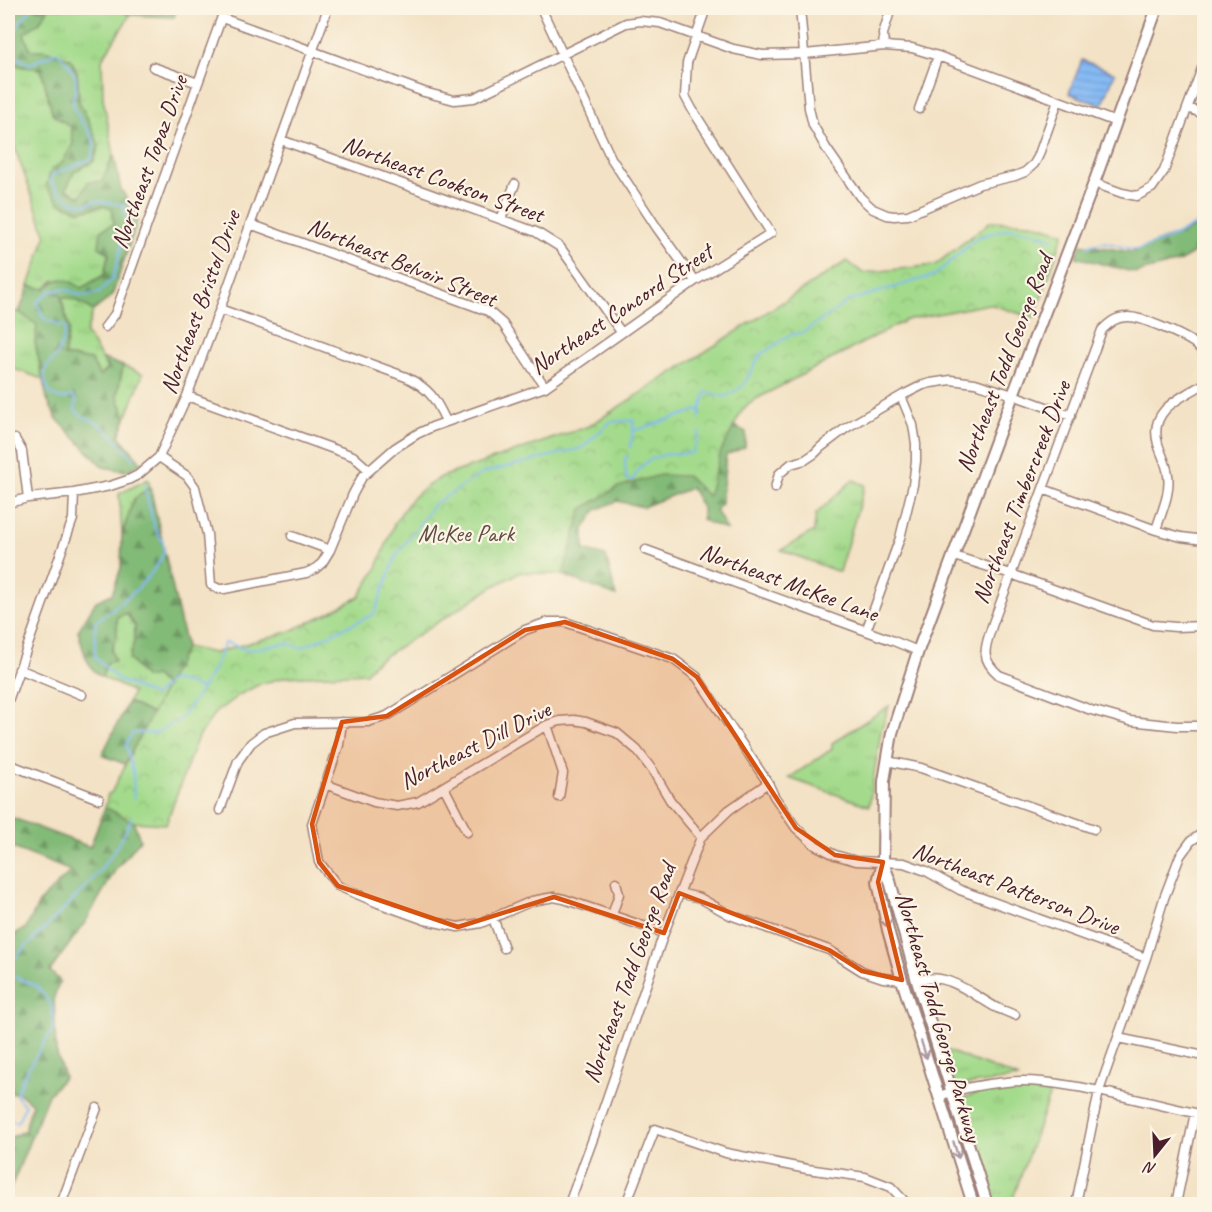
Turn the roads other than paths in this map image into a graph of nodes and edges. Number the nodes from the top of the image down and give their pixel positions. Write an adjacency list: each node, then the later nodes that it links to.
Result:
1 (225, 8): 8 (street, Northeast Topaz Drive)
2 (328, 8): 11 (street, Northeast Bristol Drive)
3 (541, 8): 13 (street)
4 (706, 8): 9 (street)
5 (800, 8): 12 (street)
6 (891, 8): 10 (street)
7 (1157, 8): 22 (main road, Northeast Todd George Road)
8 (222, 18): 11 (street); 17 (street, Northeast Topaz Drive)
9 (696, 36): 12 (street); 13 (street); 28 (street, Northeast Concord Street)
10 (884, 46): 12 (street); 14 (street)
11 (312, 51): 13 (street); 23 (street, Northeast Bristol Drive)
12 (805, 54): 18 (street)
13 (562, 55): 28 (street)
14 (938, 56): 18 (street); 20 (street)
15 (1204, 63): 19 (street)
16 (153, 67): 17 (street)
17 (198, 83): 30 (street, Northeast Topaz Drive)
18 (1058, 101): 22 (street)
19 (1188, 108): 21 (street); 24 (street)
20 (919, 110)
21 (1204, 114)
22 (1116, 122): 24 (main road, Northeast Todd George Road)
23 (281, 140): 26 (street, Northeast Cookson Street); 27 (street, Northeast Bristol Drive)
24 (1094, 183): 35 (main road, Northeast Todd George Road)
25 (515, 184): 26 (street)
26 (501, 219): 31 (street, Northeast Cookson Street)
27 (250, 224): 29 (street, Northeast Bristol Drive); 34 (street, Northeast Belvoir Street)
28 (695, 280): 31 (street, Northeast Concord Street)
29 (220, 309): 36 (street, Northeast Bristol Drive); 39 (street)
30 (105, 327)
31 (621, 332): 34 (street, Northeast Concord Street)
32 (1204, 353): 38 (street, Northeast Timbercreek Drive)
33 (1204, 384): 48 (street)
34 (545, 387): 39 (street, Northeast Concord Street)
35 (1013, 394): 37 (street); 38 (street); 53 (main road, Northeast Todd George Road)
36 (187, 396): 41 (street, Northeast Bristol Drive); 42 (street)
37 (902, 396): 43 (street); 56 (street)
38 (1071, 416): 44 (street, Northeast Timbercreek Drive)
39 (446, 421): 42 (street, Northeast Concord Street)
40 (15, 439): 46 (street)
41 (159, 457): 45 (street, Northeast Bristol Drive); 51 (street, Northeast Concord Street)
42 (369, 470): 51 (street, Northeast Concord Street)
43 (775, 488)
44 (1043, 489): 48 (street); 54 (street, Northeast Timbercreek Drive)
45 (74, 493): 46 (street, Northeast Bristol Drive); 58 (street)
46 (28, 498): 47 (street, Northeast Bristol Drive)
47 (8, 503)
48 (1156, 530): 50 (street)
49 (292, 536): 51 (street)
50 (1204, 540)
51 (330, 550)
52 (646, 550): 56 (street, Northeast McKee Lane)
53 (954, 556): 54 (street); 57 (main road, Northeast Todd George Road)
54 (1011, 574): 55 (street); 63 (street, Northeast Timbercreek Drive)
55 (1204, 626)
56 (866, 631): 57 (street, Northeast McKee Lane)
57 (918, 651): 64 (main road, Northeast Todd George Road)
58 (19, 669): 59 (street); 60 (street)
59 (82, 695)
60 (8, 701)
61 (342, 722): 67 (street, Northeast Patterson Drive); 68 (street); 72 (street, Northeast Patterson Drive)
62 (547, 725): 69 (street, Northeast Dill Drive); 70 (street); 76 (street, Northeast Dill Drive)
63 (1204, 726)
64 (892, 733): 65 (main road, Northeast Todd George Parkway)
65 (887, 761): 73 (street); 77 (main road, Northeast Todd George Parkway)
66 (8, 764): 71 (street)
67 (768, 783): 76 (street, Northeast Todd George Road); 77 (street, Northeast Patterson Drive)
68 (325, 784): 69 (street, Northeast Dill Drive); 81 (street)
69 (444, 787): 74 (street)
70 (559, 796)
71 (99, 798)
72 (220, 810)
73 (1094, 829)
74 (467, 832)
75 (1204, 832): 84 (street)
76 (701, 837): 79 (street, Northeast Todd George Road)
77 (883, 861): 84 (street, Northeast Patterson Drive); 85 (main road, Northeast Todd George Parkway, one-way to 85); 86 (main road)
78 (616, 882): 80 (street)
79 (679, 892): 82 (street, Northeast Todd George Road); 85 (street)
80 (612, 915): 81 (street); 82 (street)
81 (493, 918): 83 (street)
82 (664, 933): 97 (street, Northeast Todd George Road)
83 (504, 948)
84 (1146, 958): 88 (street)
85 (902, 980): 92 (main road, Northeast Todd George Parkway, one-way to 92)
86 (917, 981): 87 (street); 90 (main road)
87 (1015, 1015)
88 (1118, 1038): 89 (street); 91 (street)
89 (1204, 1056)
90 (952, 1091): 91 (street); 92 (street); 101 (main road)
91 (1099, 1091): 94 (street); 102 (street)
92 (939, 1096): 100 (main road, Northeast Todd George Parkway, one-way to 100)
93 (97, 1108): 96 (street)
94 (1195, 1113): 95 (street); 103 (street)
95 (1204, 1115)
96 (62, 1204)
97 (569, 1204)
98 (626, 1204): 99 (street)
99 (907, 1204)
100 (973, 1204)
101 (987, 1204)
102 (1076, 1204)
103 (1176, 1204)

